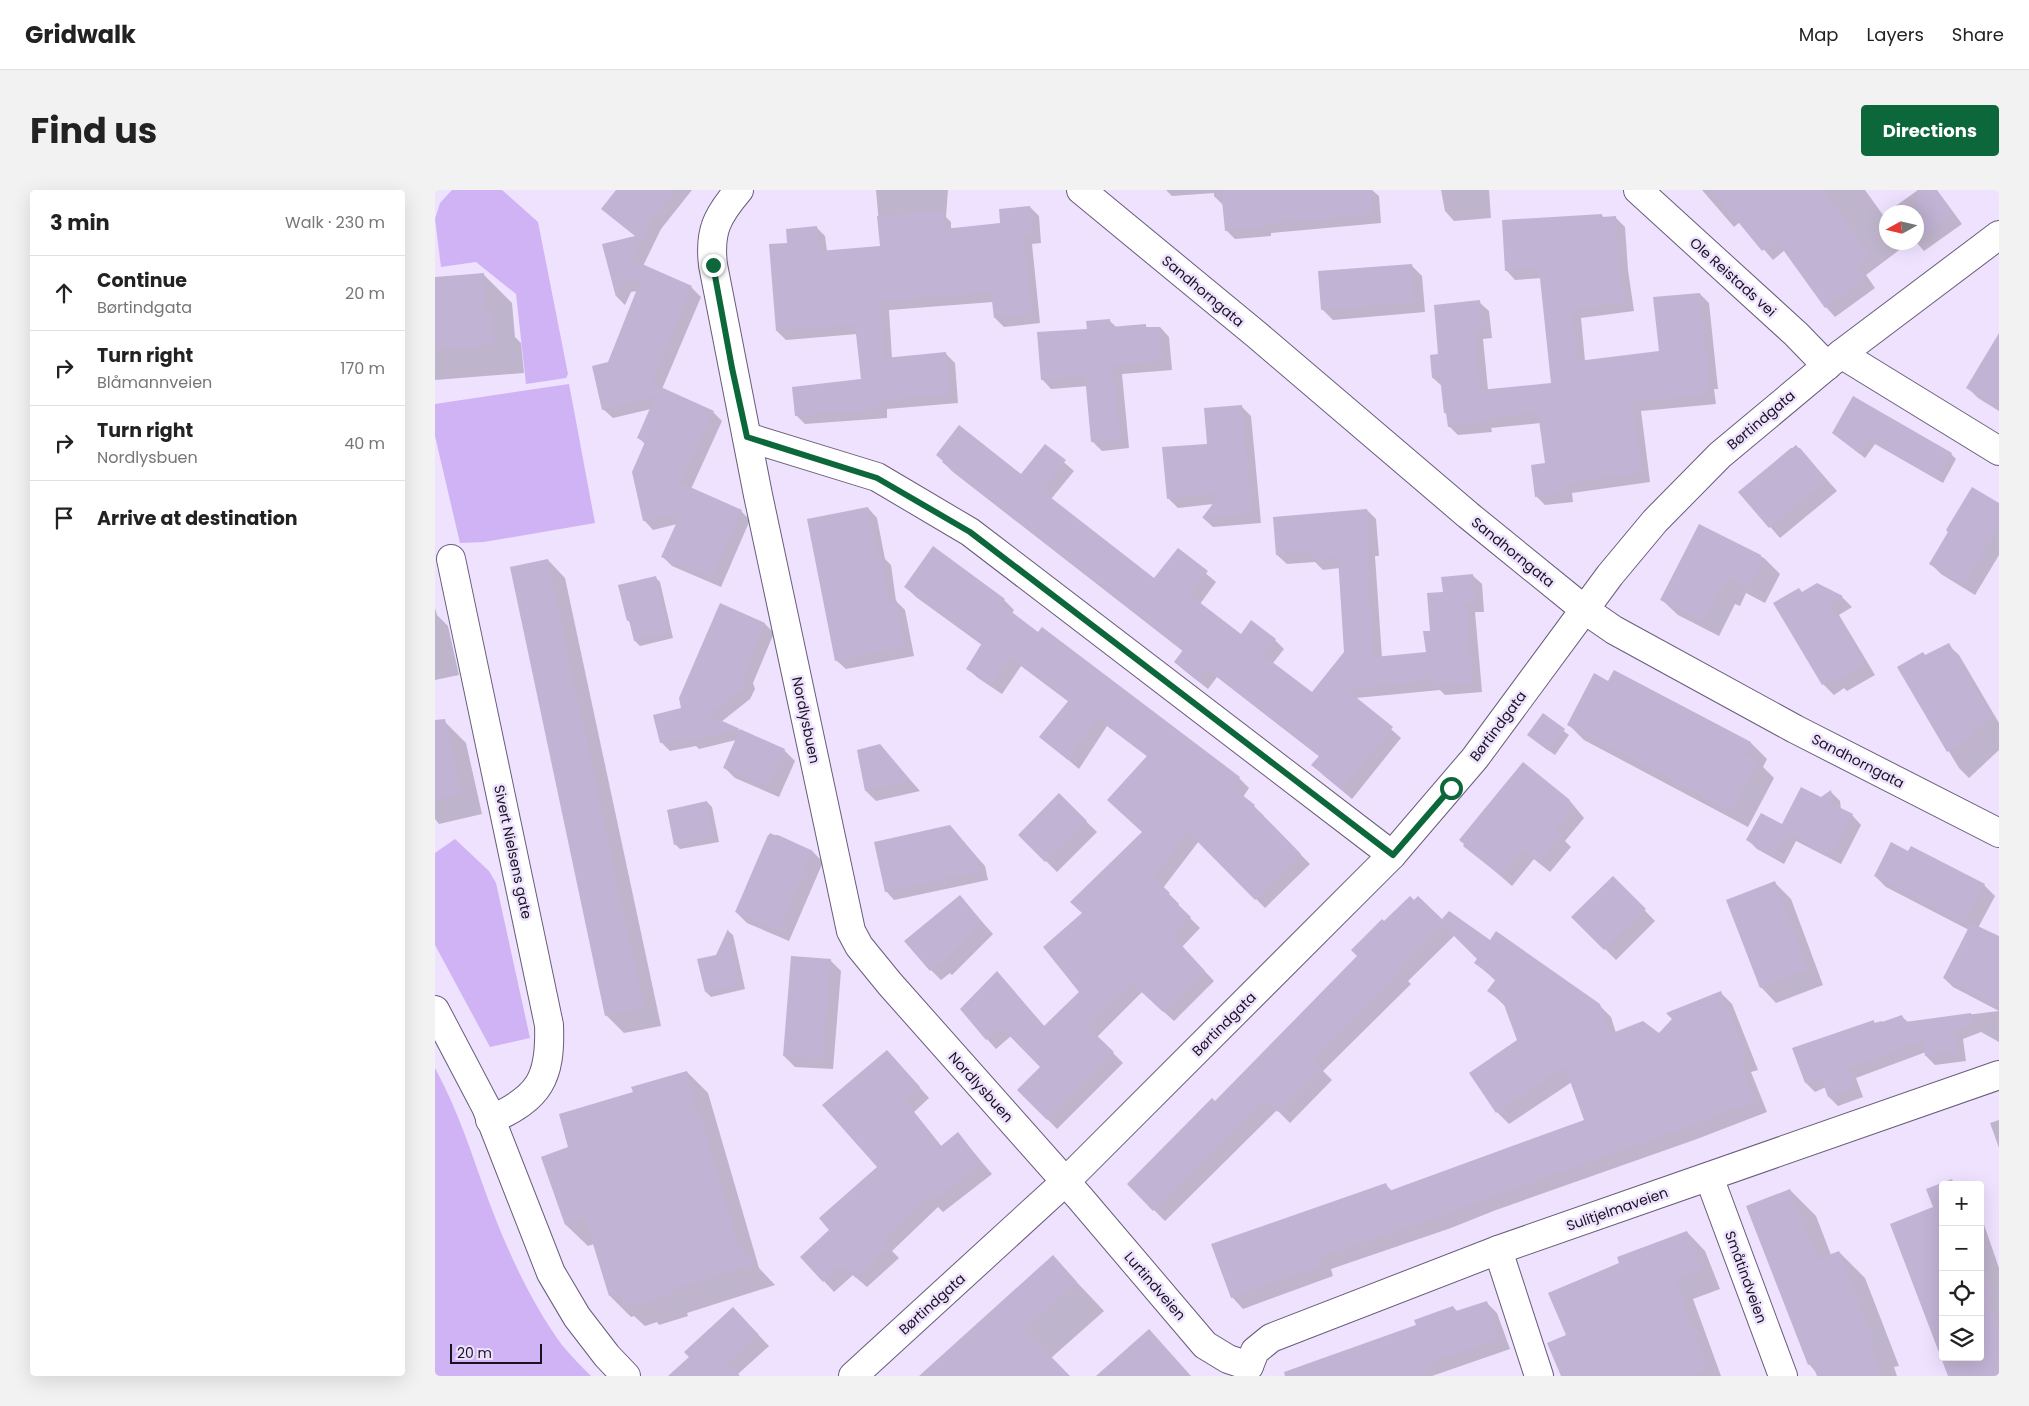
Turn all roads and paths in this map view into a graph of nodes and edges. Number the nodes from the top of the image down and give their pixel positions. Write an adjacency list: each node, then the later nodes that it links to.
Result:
1 (739, 190): 6 (street, Nordlysbuen)
2 (1081, 190): 9 (street, Sandhorngata)
3 (1638, 190): 5 (street, Ole Reistads vei)
4 (1999, 235): 5 (street, Børtindgata)
5 (1834, 360): 7 (street, Ole Reistads vei); 9 (street, Børtindgata)
6 (747, 437): 11 (street); 16 (street, Nordlysbuen)
7 (1999, 451)
8 (451, 558): 14 (street, Sivert Nielsens gate)
9 (1585, 610): 10 (street, Sandhorngata); 11 (street, Børtindgata)
10 (1999, 833)
11 (1393, 855): 16 (street, Børtindgata)
12 (435, 1010): 14 (street)
13 (1999, 1075): 15 (street, Sulitjelmaveien)
14 (490, 1120): 19 (street)
15 (1709, 1178): 17 (street, Sulitjelmaveien); 22 (street, Småtindveien)
16 (1065, 1182): 18 (street, Lurtindveien); 20 (street, Børtindgata)
17 (1498, 1250): 18 (street, Sulitjelmaveien); 21 (street)
18 (1250, 1371)
19 (626, 1376)
20 (853, 1376)
21 (1539, 1376)
22 (1783, 1376)

